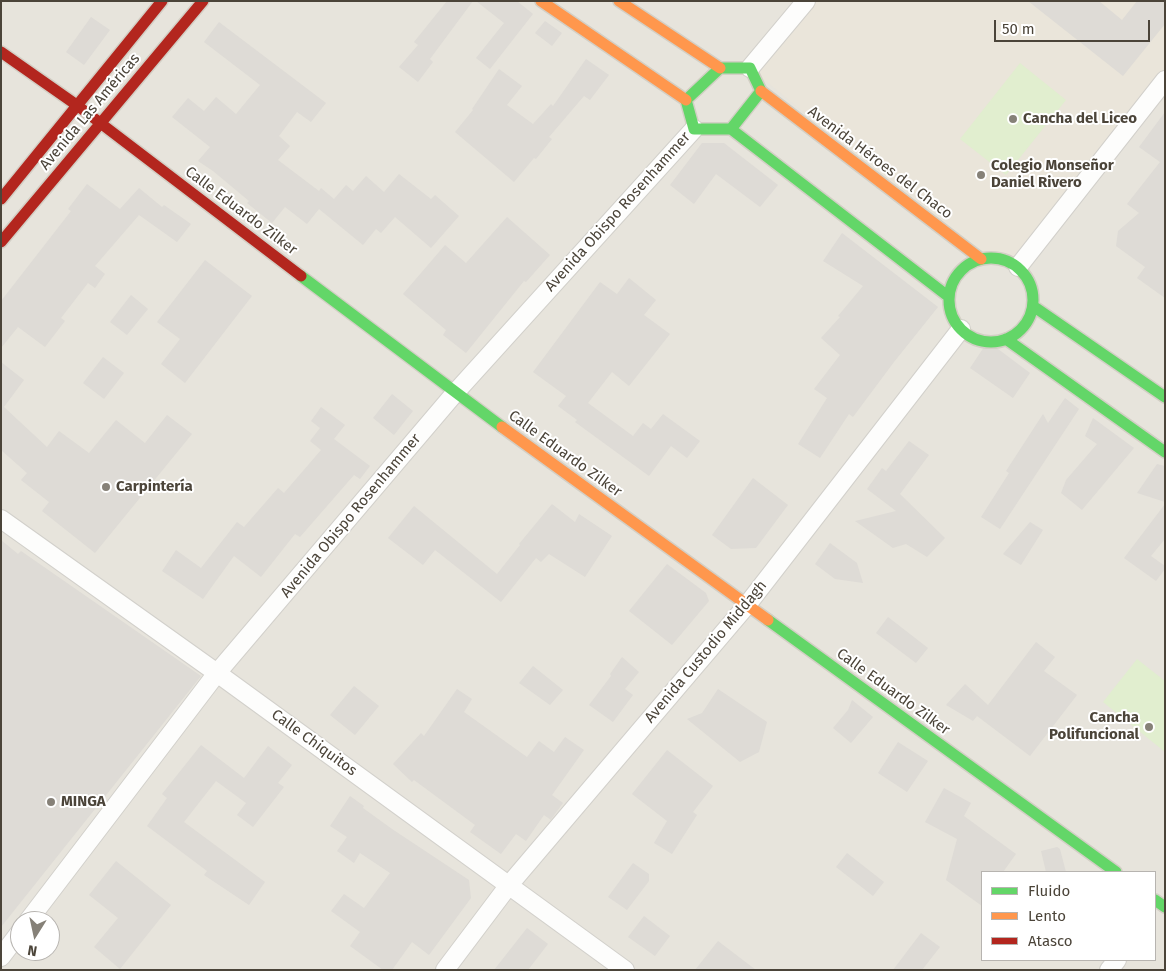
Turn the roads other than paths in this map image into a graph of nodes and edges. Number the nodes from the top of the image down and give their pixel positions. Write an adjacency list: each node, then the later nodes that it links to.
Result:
1 (162, 1): 12 (street, Avenida Las Américas)
2 (202, 1): 13 (street, Avenida Las Américas)
3 (541, 1): 11 (street)
4 (619, 1): 7 (street)
5 (806, 1): 8 (street)
6 (1, 52): 12 (street, Calle Eduardo Zilker)
7 (720, 68): 8 (street); 11 (street)
8 (750, 68): 10 (street)
9 (1165, 80): 19 (street)
10 (761, 91): 15 (street); 18 (street, Avenida Héroes del Chaco)
11 (686, 100): 14 (street)
12 (78, 106): 13 (street, Calle Eduardo Zilker); 16 (street, Avenida Las Américas)
13 (100, 123): 17 (street, Avenida Las Américas); 24 (street, Calle Eduardo Zilker)
14 (694, 128): 15 (street); 24 (street, Avenida Obispo Rosenhammer)
15 (731, 129): 20 (street)
16 (1, 199)
17 (1, 242)
18 (981, 259): 19 (street); 20 (street)
19 (1018, 267): 21 (street)
20 (949, 297): 22 (street)
21 (1033, 306): 23 (street); 25 (street)
22 (962, 329): 23 (street); 28 (street, Avenida Custodio Middagh)
23 (1006, 339): 26 (street)
24 (455, 393): 28 (street, Calle Eduardo Zilker); 29 (street, Avenida Obispo Rosenhammer)
25 (1165, 397)
26 (1165, 452)
27 (1, 520): 29 (street, Calle Chiquitos)
28 (747, 605): 30 (street, Calle Eduardo Zilker); 31 (street, Avenida Custodio Middagh)
29 (217, 673): 31 (street, Calle Chiquitos); 32 (street, Avenida Obispo Rosenhammer)
30 (1115, 871)
31 (509, 885): 35 (street, Avenida Custodio Middagh); 36 (street, Calle Chiquitos)
32 (36, 911)
33 (10, 945): 34 (street)
34 (1, 956)
35 (445, 970)
36 (625, 970)

